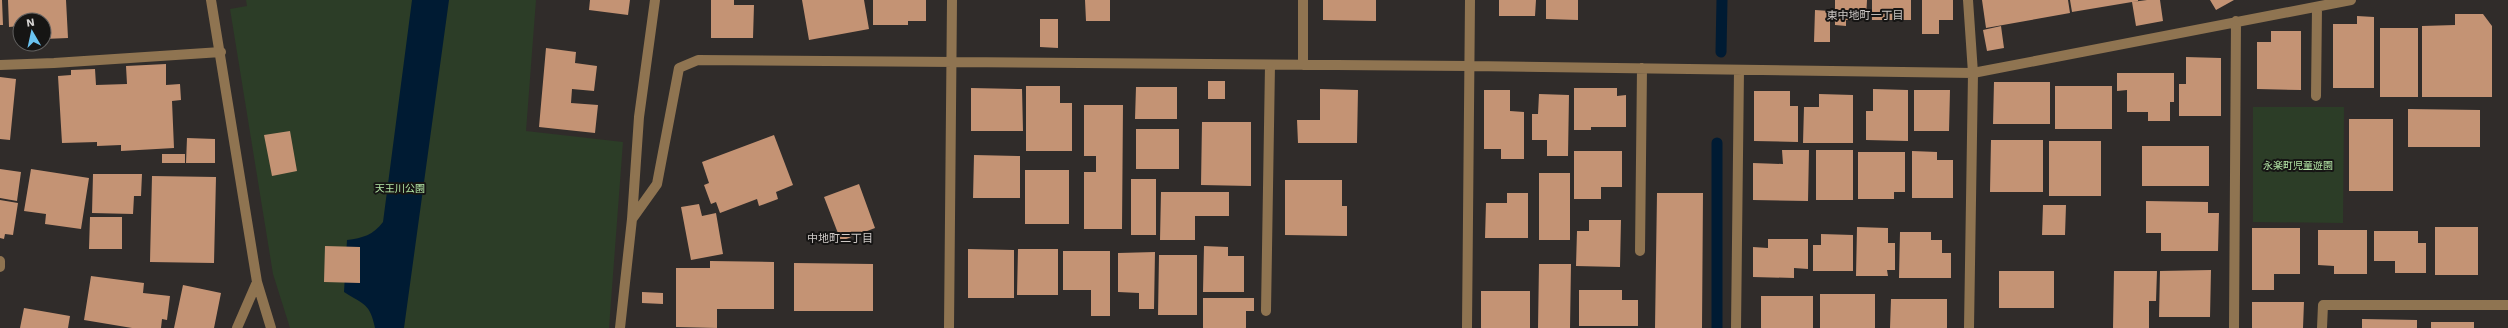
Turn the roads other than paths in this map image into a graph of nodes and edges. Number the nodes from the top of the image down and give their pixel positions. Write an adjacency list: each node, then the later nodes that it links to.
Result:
1 (211, 0): 10 (street)
2 (655, 0): 20 (street)
3 (952, 0): 11 (street)
4 (1303, 0): 14 (street)
5 (1470, 0): 15 (street)
6 (1968, 0): 18 (street)
7 (2351, 0): 8 (street)
8 (2322, 4): 9 (street); 19 (street)
9 (2236, 21): 18 (street); 34 (street)
10 (221, 52): 12 (street); 24 (street)
11 (951, 63): 13 (street); 20 (street); 30 (street)
12 (0, 65)
13 (1270, 65): 14 (street); 26 (street)
14 (1303, 65): 15 (street)
15 (1469, 66): 16 (street); 31 (street)
16 (1642, 68): 17 (street); 21 (street)
17 (1739, 70): 18 (street); 32 (street)
18 (1974, 73): 33 (street)
19 (2316, 96)
20 (632, 219): 29 (street)
21 (1640, 251)
22 (0, 261): 23 (street)
23 (0, 267)
24 (257, 282): 27 (street); 28 (street)
25 (2508, 305): 35 (street)
26 (1266, 311)
27 (237, 328)
28 (271, 328)
29 (620, 328)
30 (949, 328)
31 (1467, 328)
32 (1736, 328)
33 (1969, 328)
34 (2234, 328)
35 (2322, 328)

